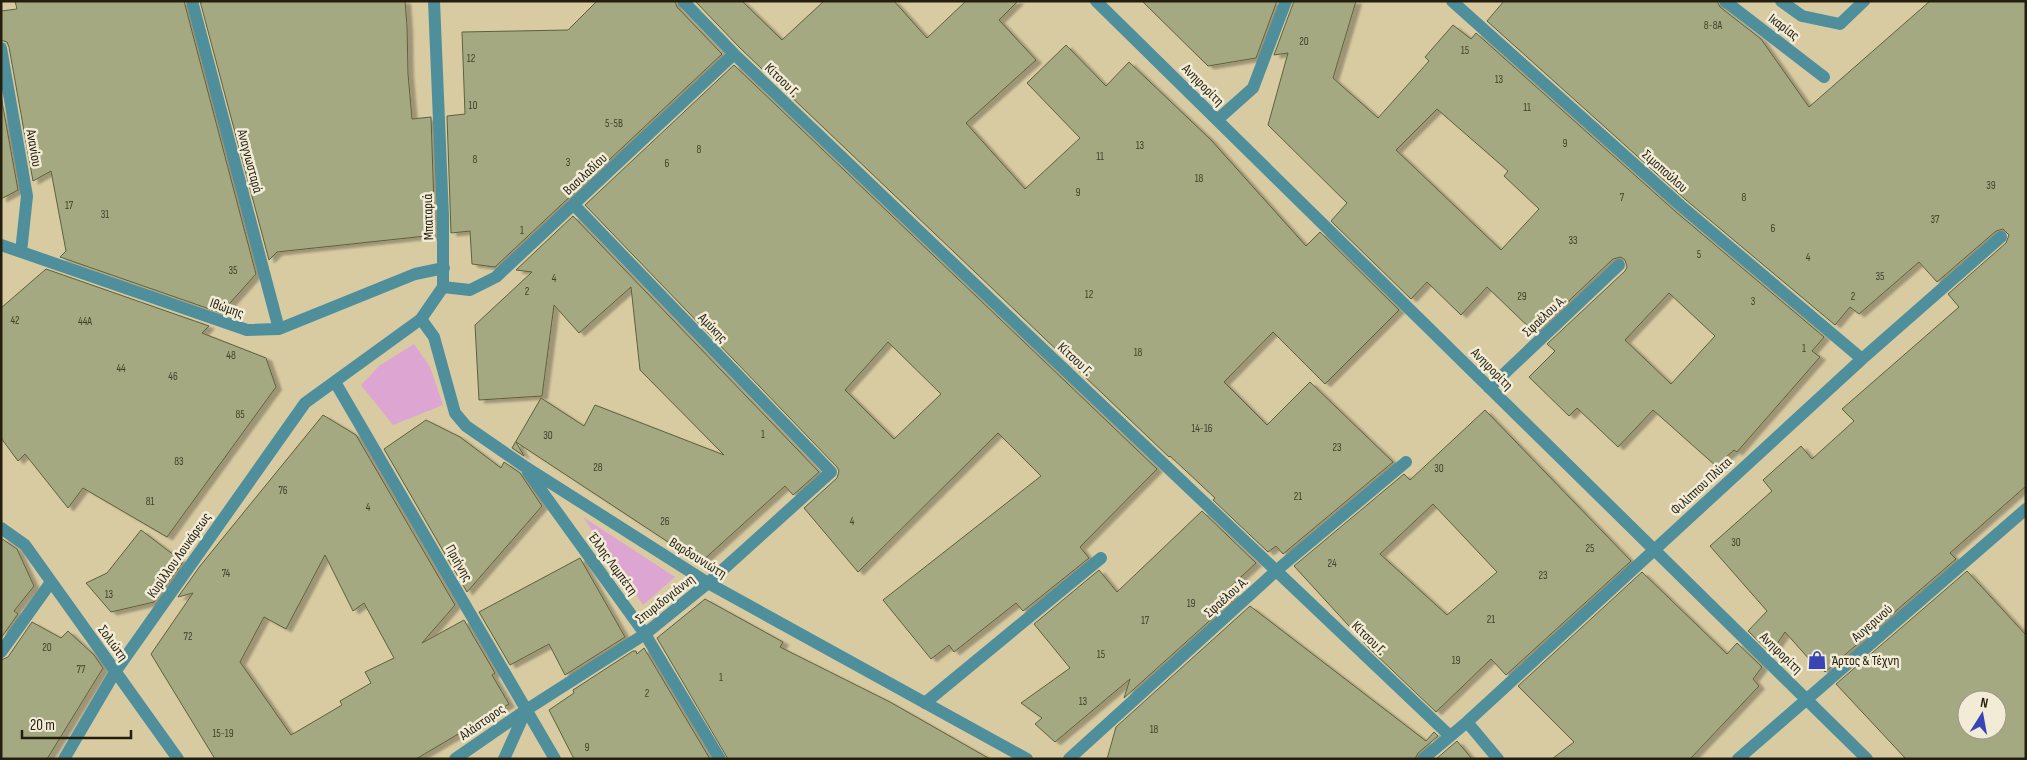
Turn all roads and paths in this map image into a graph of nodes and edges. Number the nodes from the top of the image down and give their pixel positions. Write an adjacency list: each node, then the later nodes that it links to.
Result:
1 (192, 1): 22 (street, Αναγνωσταρά)
2 (434, 1): 19 (street, Μπαταριά)
3 (683, 1): 11 (street, Κίτσου Γ.)
4 (1096, 1): 13 (street, Ανηφορίτη)
5 (1286, 1): 13 (street)
6 (1452, 1): 23 (street, Σιμοπούλου)
7 (1725, 1): 12 (street, Ικαρίας)
8 (1781, 1): 9 (street, Ικαρίας)
9 (1864, 1)
10 (1, 48): 17 (street, Ανανίου)
11 (734, 54): 14 (street, Βασιλαδίου); 33 (street, Κίτσου Γ.)
12 (1824, 77)
13 (1217, 120): 25 (street, Ανηφορίτη)
14 (574, 205): 20 (street, Βασιλαδίου); 28 (street, Αμύκης)
15 (2001, 237): 23 (street, Φιλίππου Πλύτα)
16 (1, 245): 17 (street, Ιθώμης)
17 (21, 252): 22 (street, Ιθώμης)
18 (1619, 265): 25 (street, Σφαέλου Α.)
19 (444, 268): 20 (street, Μπαταριά); 22 (street, Ιθώμης)
20 (443, 287): 21 (street)
21 (421, 319): 24 (street); 27 (street, Βαρδουνιώτη)
22 (279, 329)
23 (1862, 359): 31 (street, Φιλίππου Πλύτα)
24 (335, 382): 38 (street, Κυρίλλου Λουκάρεως); 41 (street, Πριήνης)
25 (1489, 388): 31 (street, Ανηφορίτη)
26 (1406, 462): 33 (street, Σφαέλου Α.)
27 (524, 466): 35 (street, Βαρδουνιώτη); 36 (street, Έλλης Λαμπέτη)
28 (831, 472): 35 (street, Σπυριδογιάννη)
29 (2026, 509): 39 (street, Αυγερινού)
30 (1, 528): 34 (street, Σολιώτη)
31 (1654, 550): 39 (street, Ανηφορίτη); 42 (street, Φιλίππου Πλύτα)
32 (1101, 558): 40 (street)
33 (1277, 570): 43 (street, Κίτσου Γ.); 51 (street, Σφαέλου Α.)
34 (52, 582): 37 (street); 38 (street, Σολιώτη)
35 (708, 583): 36 (street, Σπυριδογιάννη); 40 (street, Βαρδουνιώτη)
36 (645, 634): 41 (street, Σπυριδογιάννη); 49 (street, Έλλης Λαμπέτη)
37 (1, 652)
38 (115, 672): 44 (street, Κυρίλλου Λουκάρεως); 45 (street, Σολιώτη)
39 (1807, 699): 54 (street, Αυγερινού); 55 (street, Ανηφορίτη)
40 (925, 703): 50 (street, Βαρδουνιώτη)
41 (526, 710): 46 (street, Αλάστορος); 47 (street); 48 (street, Πριήνης)
42 (1467, 722): 43 (street, Φιλίππου Πλύτα); 53 (street)
43 (1450, 736): 52 (street, Φιλίππου Πλύτα)
44 (64, 759)
45 (178, 759)
46 (455, 759)
47 (504, 759)
48 (556, 759)
49 (720, 759)
50 (1027, 759)
51 (1070, 759)
52 (1423, 759)
53 (1498, 759)
54 (1738, 759)
55 (1867, 759)

